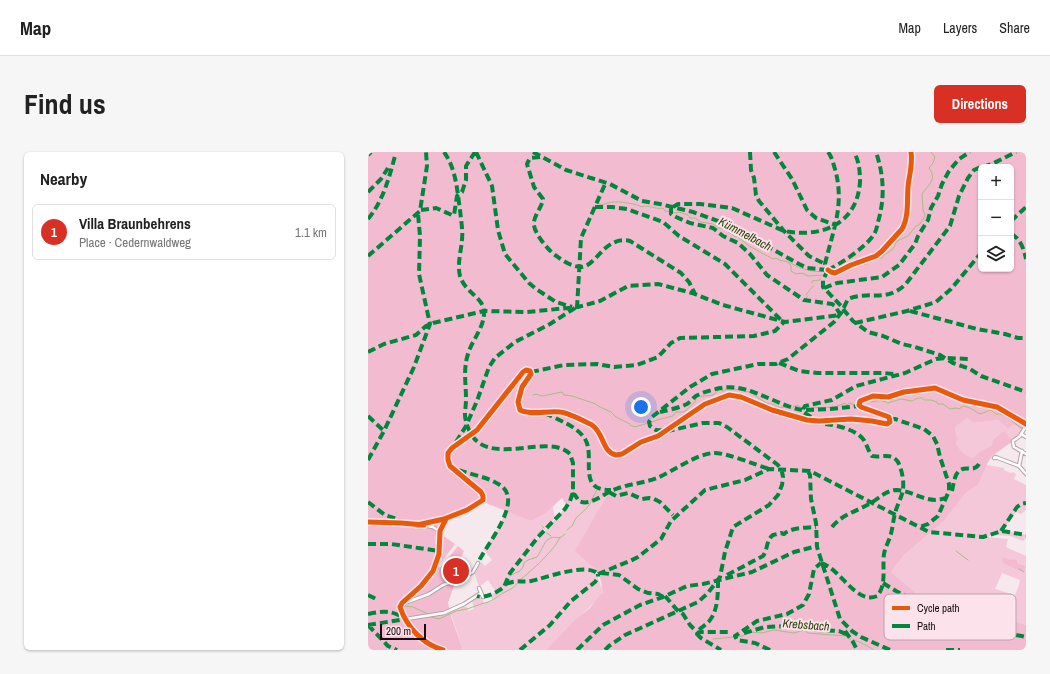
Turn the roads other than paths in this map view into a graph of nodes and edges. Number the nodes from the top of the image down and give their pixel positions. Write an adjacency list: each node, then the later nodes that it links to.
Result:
1 (1026, 425): 2 (street); 9 (street)
2 (1020, 434): 3 (street); 4 (street)
3 (1026, 437)
4 (1022, 451): 5 (street); 7 (street)
5 (1026, 454)
6 (994, 458): 7 (street)
7 (1019, 466): 8 (street)
8 (1026, 474)
9 (446, 519): 11 (street); 12 (street)
10 (368, 522): 11 (street)
11 (417, 525): 12 (street)
12 (440, 532): 17 (street)
13 (478, 563): 17 (street)
14 (479, 588): 15 (street)
15 (481, 593): 16 (street); 18 (street)
16 (483, 597)
17 (401, 609): 18 (street)
18 (406, 619): 19 (street)
19 (443, 650)

